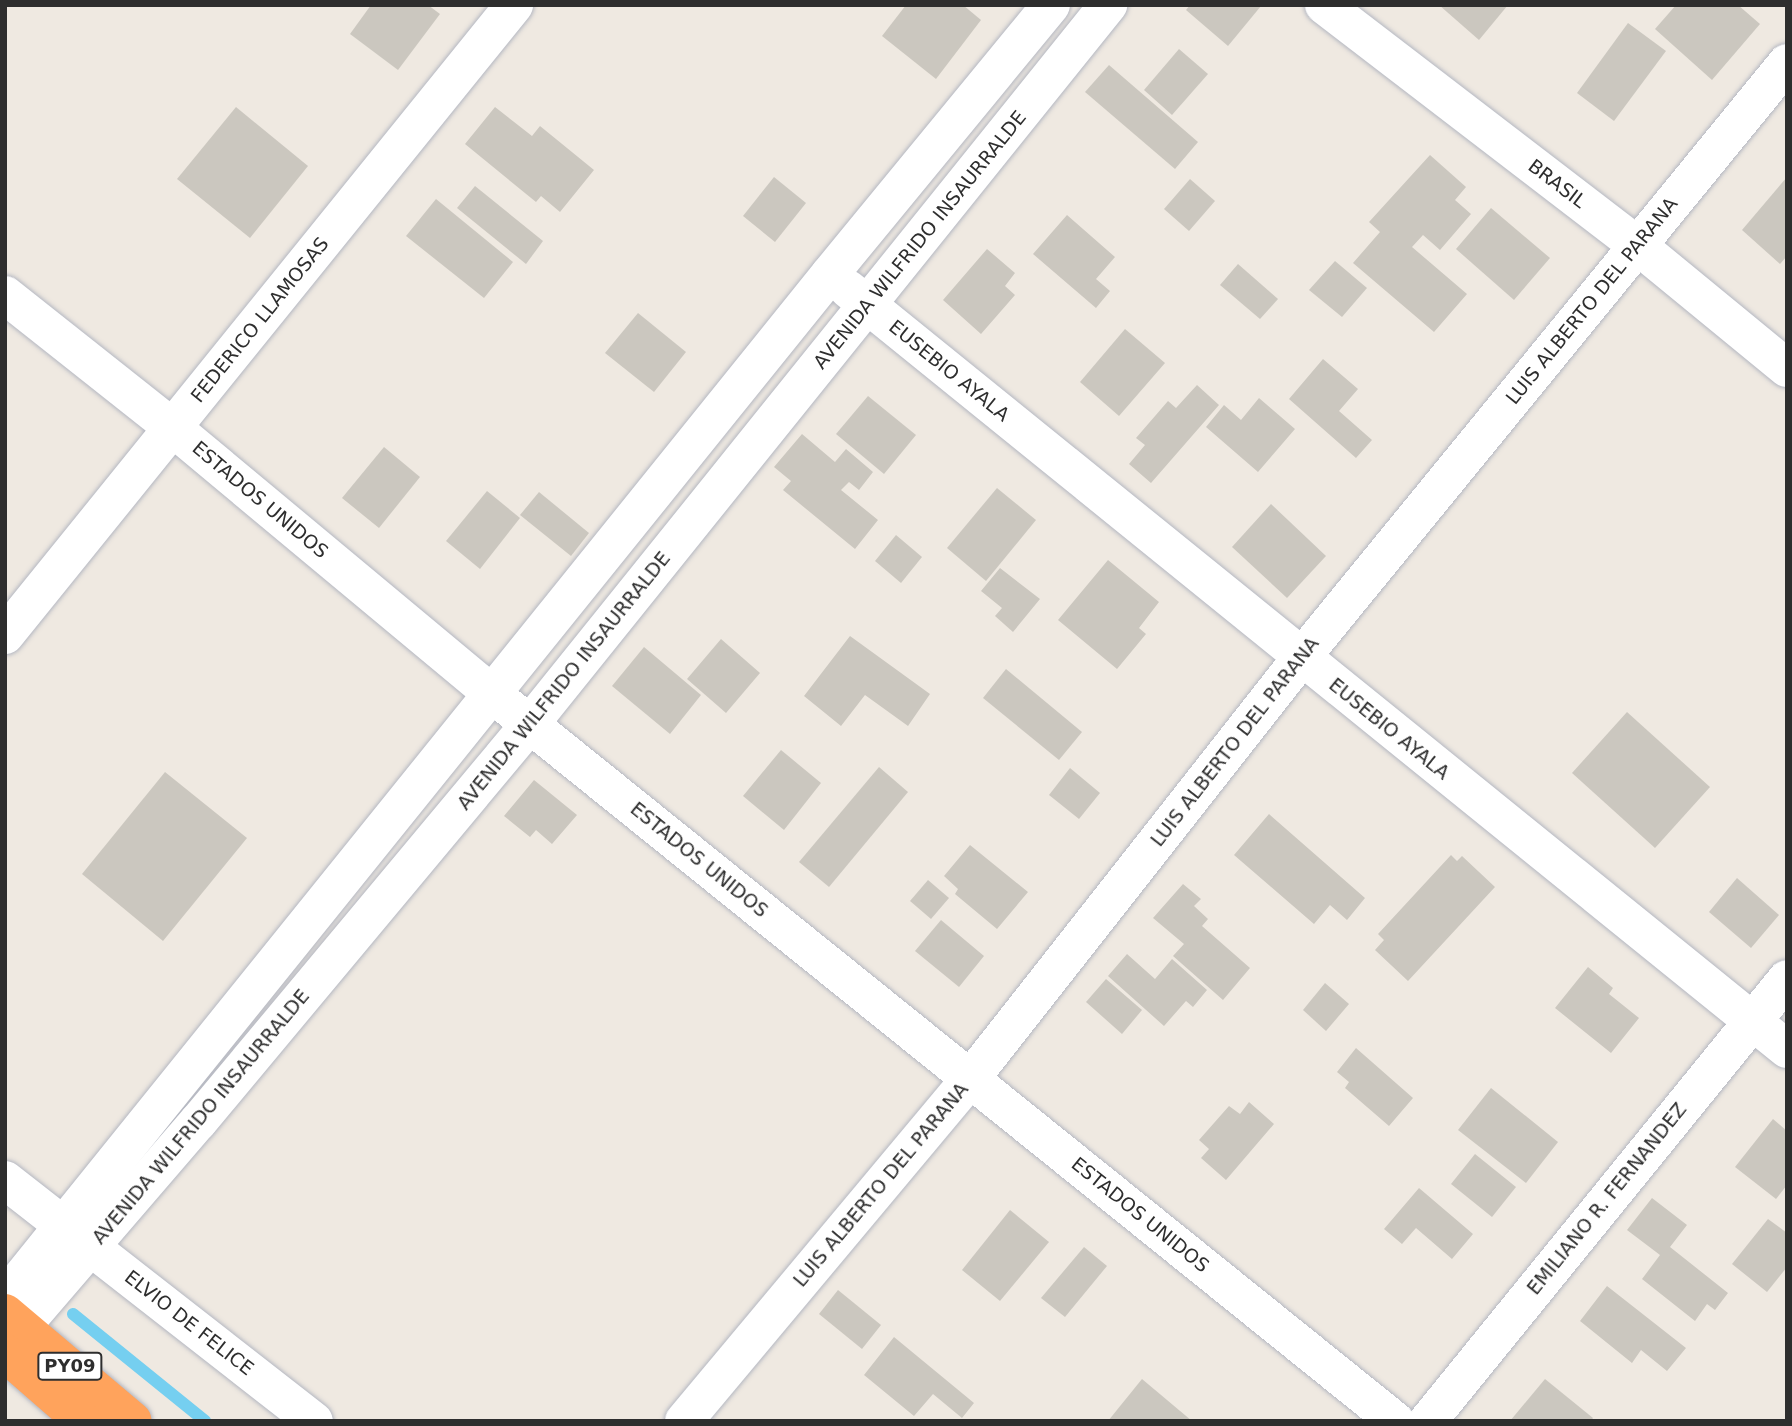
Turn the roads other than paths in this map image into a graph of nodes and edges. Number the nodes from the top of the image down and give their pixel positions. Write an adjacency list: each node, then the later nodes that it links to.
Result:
1 (514, 5): 11 (street, FEDERICO LLAMOSAS)
2 (1051, 5): 7 (street, AVENIDA WILFRIDO INSAURRALDE)
3 (1108, 5): 9 (street, AVENIDA WILFRIDO INSAURRALDE)
4 (1324, 5): 6 (street, BRASIL)
5 (1787, 63): 6 (street, LUIS ALBERTO DEL PARANA)
6 (1637, 245): 10 (street, BRASIL); 13 (street, LUIS ALBERTO DEL PARANA)
7 (830, 274): 9 (street, EUSEBIO AYALA); 14 (street, AVENIDA WILFRIDO INSAURRALDE)
8 (5, 295): 11 (street, ESTADOS UNIDOS)
9 (868, 305): 13 (street, EUSEBIO AYALA); 15 (street, AVENIDA WILFRIDO INSAURRALDE)
10 (1787, 368)
11 (173, 428): 12 (street, FEDERICO LLAMOSAS); 14 (street, ESTADOS UNIDOS)
12 (5, 635)
13 (1301, 658): 17 (street, EUSEBIO AYALA); 19 (street, LUIS ALBERTO DEL PARANA)
14 (491, 693): 15 (street, ESTADOS UNIDOS); 21 (street, AVENIDA WILFRIDO INSAURRALDE)
15 (530, 724): 19 (street, ESTADOS UNIDOS); 21 (street, AVENIDA WILFRIDO INSAURRALDE)
16 (1787, 979): 17 (street, EMILIANO R. FERNANDEZ)
17 (1752, 1021): 18 (street, EUSEBIO AYALA); 28 (street, EMILIANO R. FERNANDEZ)
18 (1787, 1049)
19 (971, 1078): 26 (street, LUIS ALBERTO DEL PARANA); 27 (street, ESTADOS UNIDOS)
20 (5, 1180): 21 (street, ELVIO DE FELICE)
21 (78, 1236): 22 (street, AVENIDA WILFRIDO INSAURRALDE); 25 (street, ELVIO DE FELICE)
22 (9, 1327): 23 (highway, PY09); 24 (highway, PY09)
23 (83, 1421)
24 (133, 1421)
25 (314, 1421)
26 (684, 1421)
27 (1395, 1421)
28 (1428, 1421)

